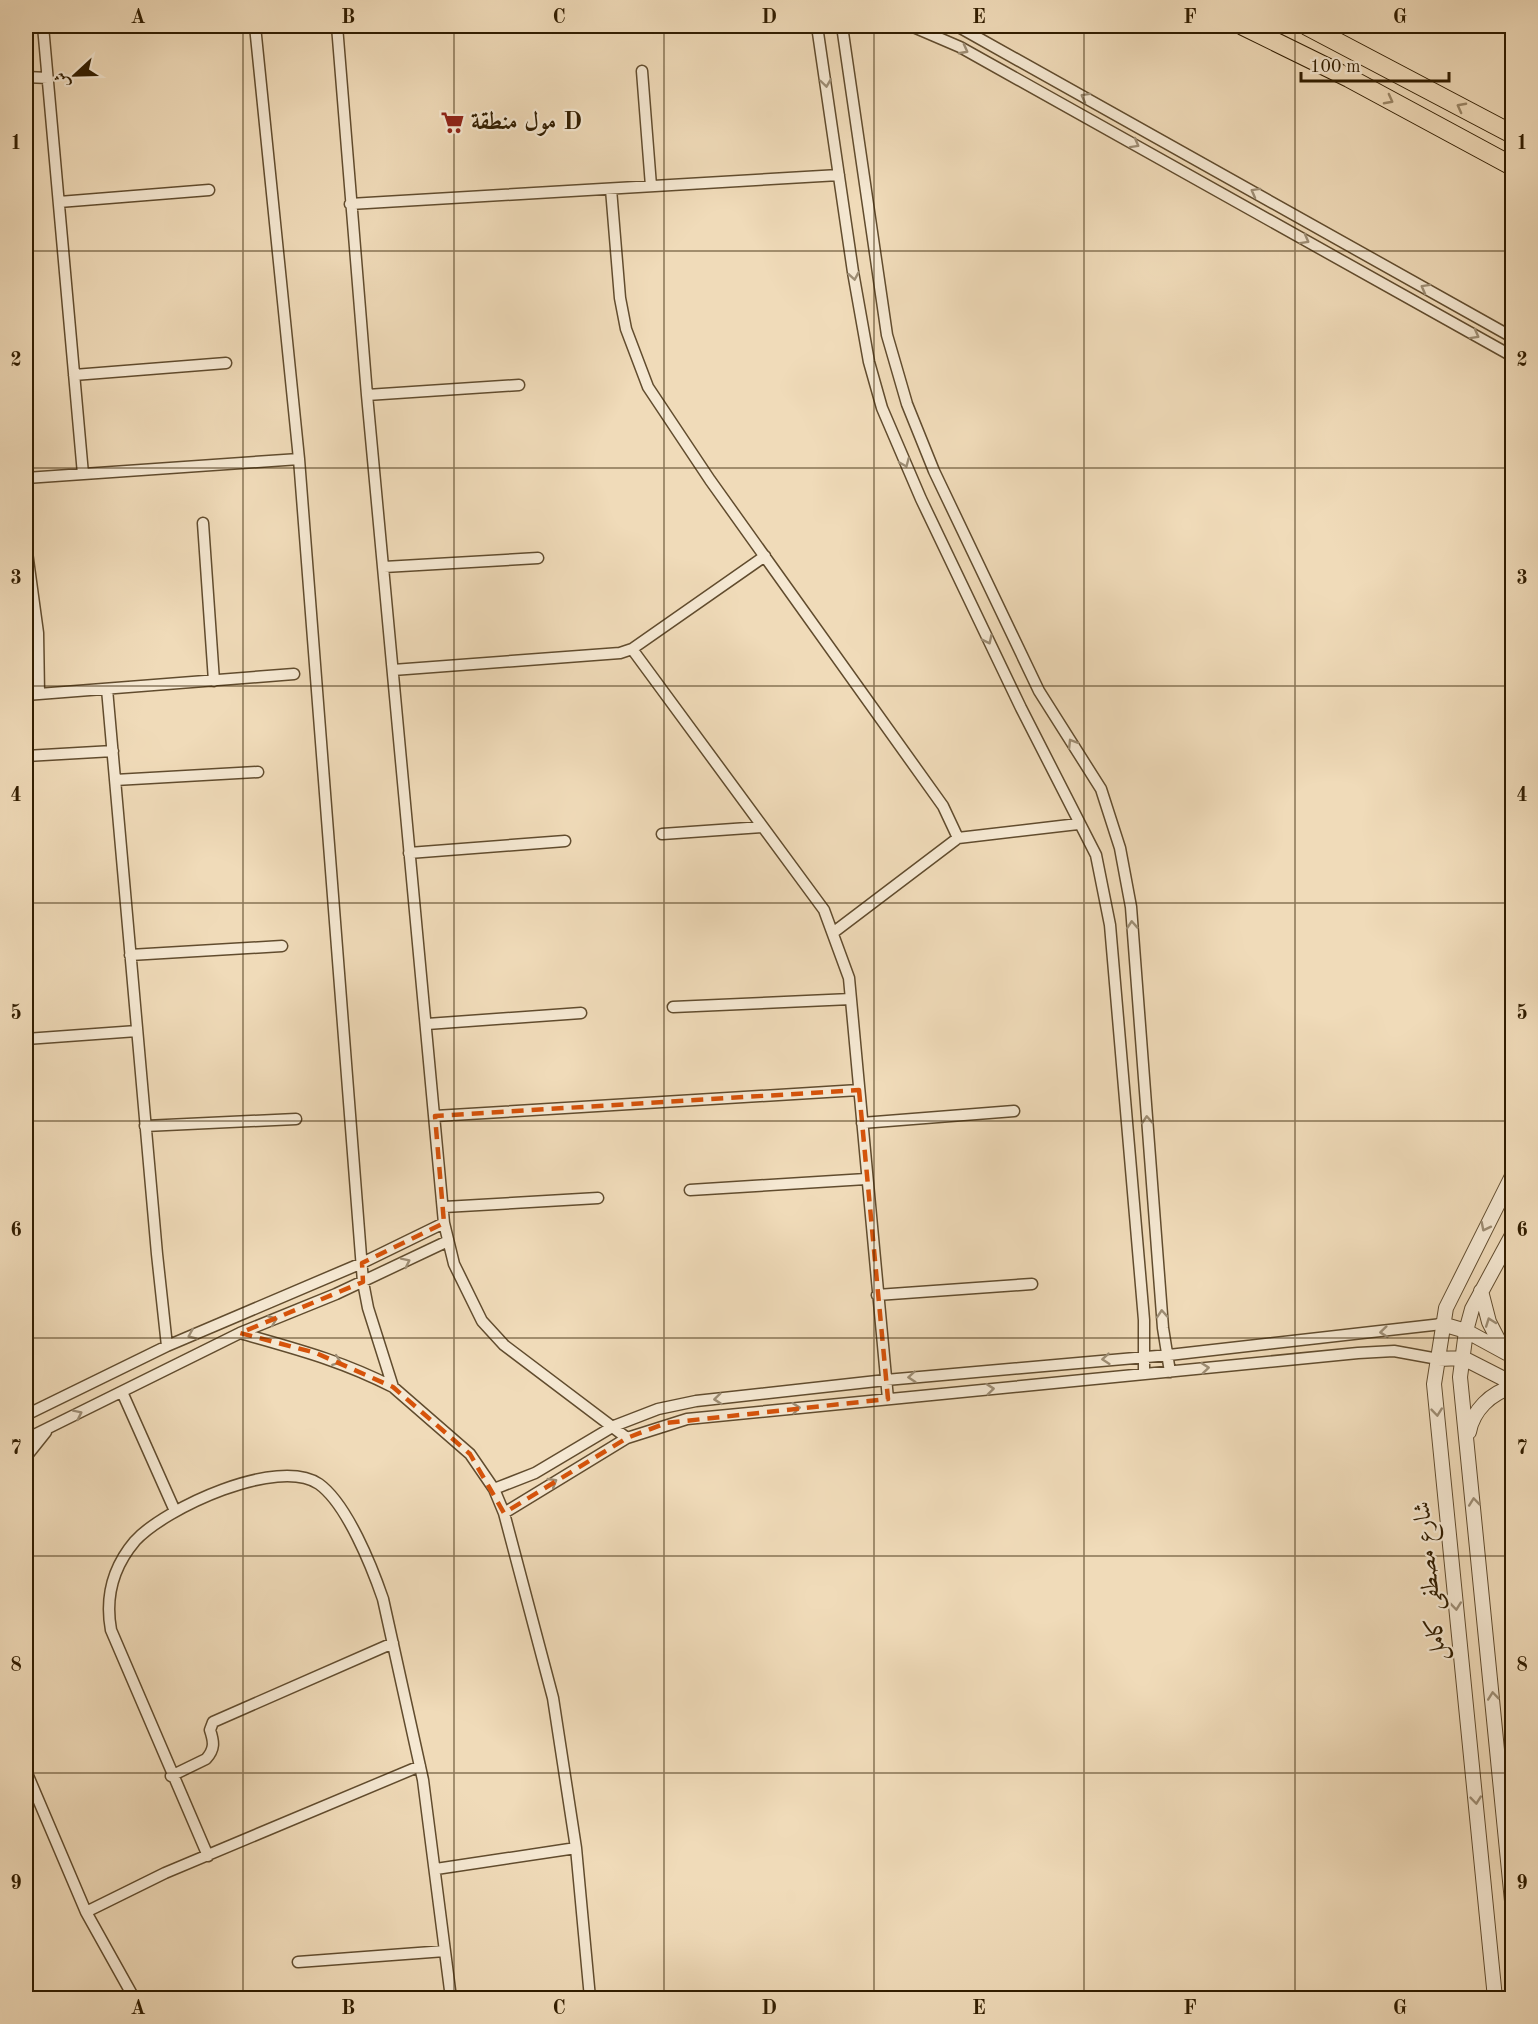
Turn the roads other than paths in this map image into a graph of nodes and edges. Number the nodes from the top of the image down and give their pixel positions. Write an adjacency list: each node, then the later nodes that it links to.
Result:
1 (43, 26): 12 (street)
2 (255, 26): 27 (street)
3 (336, 26): 20 (street)
4 (818, 26): 15 (street, one-way to 15)
5 (842, 26): 87 (street, one-way to 5)
6 (911, 26): 22 (street, one-way to 22)
7 (957, 26): 21 (street, one-way to 7)
8 (1243, 26): 14 (main road, one-way to 14)
9 (1307, 26): 13 (main road, one-way to 9)
10 (642, 71): 16 (street)
11 (26, 77): 12 (street)
12 (48, 78): 19 (street)
13 (1512, 134)
14 (1512, 166)
15 (839, 175): 16 (street); 46 (street, one-way to 46)
16 (651, 186): 17 (street)
17 (611, 189): 20 (street); 32 (street)
18 (209, 190): 19 (street)
19 (59, 202): 24 (street)
20 (350, 204): 26 (street)
21 (1512, 337)
22 (1512, 356)
23 (226, 363): 24 (street)
24 (74, 375): 28 (street)
25 (519, 385): 26 (street)
26 (367, 395): 34 (street)
27 (299, 459): 28 (street); 75 (street)
28 (83, 474): 29 (street)
29 (26, 478)
30 (203, 523): 38 (street)
31 (26, 545): 40 (street)
32 (765, 556): 35 (street); 49 (street)
33 (538, 558): 34 (street)
34 (384, 567): 36 (street)
35 (632, 648): 36 (street); 47 (street)
36 (393, 670): 51 (street)
37 (294, 674): 38 (street)
38 (214, 681): 39 (street)
39 (107, 689): 40 (street); 42 (street)
40 (39, 694): 41 (street)
41 (26, 695)
42 (113, 751): 43 (street); 45 (street)
43 (26, 756)
44 (258, 772): 45 (street)
45 (115, 780): 54 (street)
46 (1078, 824): 49 (street); 88 (street)
47 (762, 827): 48 (street); 52 (street)
48 (662, 834)
49 (958, 838): 52 (street)
50 (565, 841): 51 (street)
51 (409, 853): 58 (street)
52 (834, 932): 55 (street)
53 (282, 946): 54 (street)
54 (130, 955): 59 (street)
55 (851, 999): 56 (street); 61 (street)
56 (673, 1007)
57 (581, 1014): 58 (street)
58 (427, 1024): 63 (street)
59 (137, 1031): 60 (street); 66 (street)
60 (26, 1039)
61 (859, 1090): 63 (street); 65 (street)
62 (1014, 1111): 65 (street)
63 (435, 1116): 71 (street)
64 (296, 1119): 66 (street)
65 (862, 1123): 68 (street)
66 (146, 1126): 84 (street)
67 (1512, 1176): 80 (street, شارع مصطفى كامل, one-way to 80)
68 (866, 1179): 69 (street); 79 (street)
69 (690, 1190)
70 (598, 1198): 71 (street)
71 (444, 1207): 72 (street)
72 (444, 1223): 74 (street); 75 (street)
73 (1512, 1235): 78 (street, شارع مصطفى كامل)
74 (448, 1241): 76 (street, one-way to 74); 99 (street)
75 (362, 1263): 76 (street); 84 (street, one-way to 84)
76 (363, 1282): 82 (street, one-way to 76); 95 (street)
77 (1032, 1284): 79 (street)
78 (1481, 1291): 81 (street, شارع مصطفى كامل); 86 (street, one-way to 78)
79 (877, 1295): 93 (street)
80 (1442, 1324): 81 (street); 83 (street, one-way to 83); 90 (street, شارع مصطفى كامل)
81 (1466, 1331): 86 (street); 89 (street, شارع مصطفى كامل)
82 (240, 1333): 95 (street, one-way to 95); 96 (street)
83 (1356, 1335): 85 (street); 87 (street)
84 (167, 1346): 98 (street)
85 (1358, 1353): 90 (street); 91 (street, one-way to 85)
86 (1508, 1354)
87 (1169, 1355): 88 (street); 91 (street)
88 (1143, 1356): 92 (street); 93 (street, one-way to 93)
89 (1463, 1358): 90 (street); 94 (street); 103 (street, شارع مصطفى كامل)
90 (1438, 1359): 122 (street, شارع مصطفى كامل, one-way to 122)
91 (1170, 1372): 92 (street)
92 (1144, 1374): 97 (street, one-way to 92)
93 (886, 1380): 97 (street); 99 (street, one-way to 99)
94 (1512, 1385): 103 (street)
95 (393, 1387): 105 (street)
96 (122, 1392): 100 (street, one-way to 96); 106 (street)
97 (888, 1399): 101 (street, one-way to 97)
98 (26, 1415)
99 (614, 1426): 101 (street); 105 (street)
100 (50, 1428): 102 (street); 104 (street)
101 (627, 1438): 107 (street, one-way to 101)
102 (26, 1439)
103 (1468, 1440): 115 (street, شارع مصطفى كامل, one-way to 103)
104 (26, 1457)
105 (494, 1489): 107 (street)
106 (175, 1511): 108 (street); 111 (street)
107 (504, 1514): 112 (street)
108 (393, 1643): 109 (street); 111 (street)
109 (420, 1766): 113 (street); 114 (street)
110 (26, 1771): 116 (street)
111 (171, 1776): 113 (street)
112 (576, 1848): 114 (street); 121 (street)
113 (207, 1856): 116 (street)
114 (436, 1869): 117 (street)
115 (1512, 1901)
116 (86, 1912): 119 (street)
117 (445, 1951): 118 (street); 120 (street)
118 (298, 1962)
119 (134, 1998)
120 (451, 1998)
121 (590, 1998)
122 (1495, 1998)

